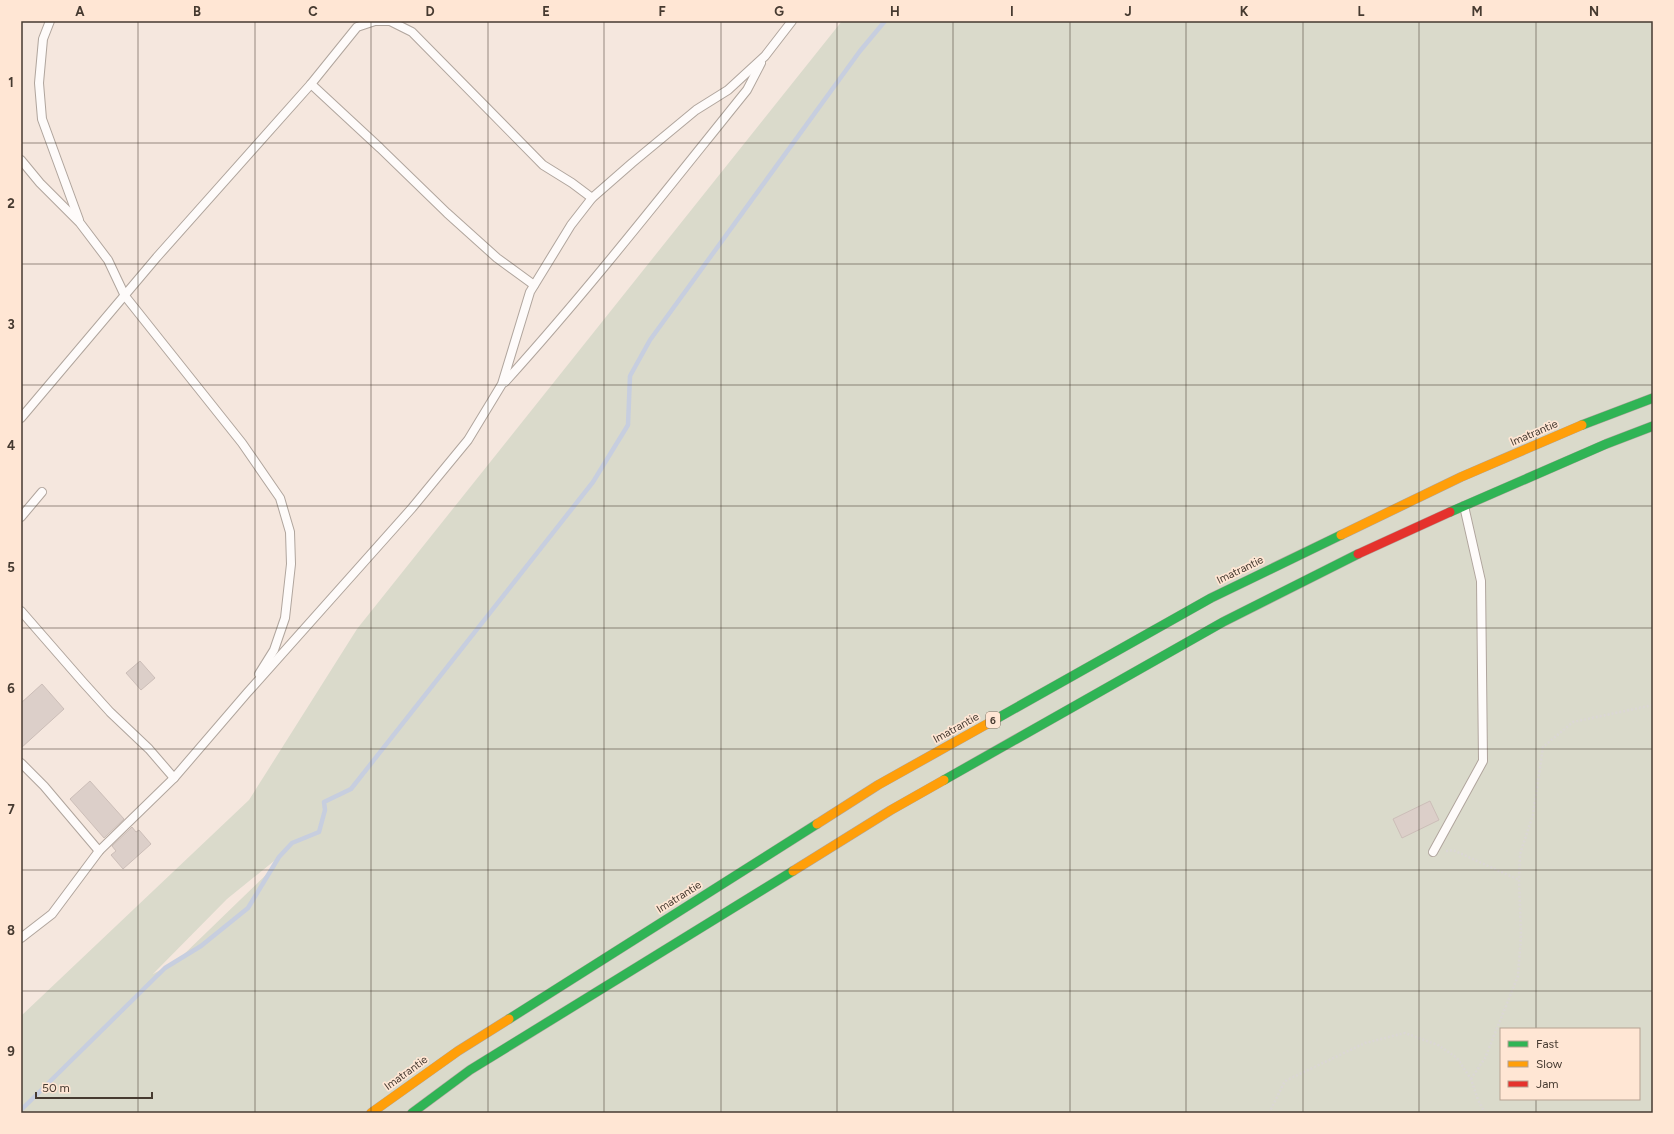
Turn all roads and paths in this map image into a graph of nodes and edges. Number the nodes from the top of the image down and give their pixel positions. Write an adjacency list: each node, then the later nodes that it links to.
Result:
1 (50, 21): 7 (lane)
2 (792, 21): 3 (lane)
3 (764, 56): 6 (lane); 10 (lane)
4 (311, 84): 6 (lane); 8 (lane); 9 (lane)
5 (21, 160): 7 (lane)
6 (592, 198): 8 (lane)
7 (80, 223): 9 (lane)
8 (534, 285): 10 (lane)
9 (125, 296): 12 (lane); 18 (lane)
10 (502, 384): 18 (lane)
11 (1653, 398): 28 (highway, Imatrantie / 6)
12 (21, 418)
13 (1653, 426): 15 (highway)
14 (42, 492): 16 (lane)
15 (1464, 505): 24 (lane); 29 (highway)
16 (21, 517)
17 (21, 611): 21 (lane)
18 (247, 693): 21 (lane)
19 (1653, 705): 25 (path)
20 (21, 763): 23 (lane)
21 (174, 778): 23 (lane)
22 (1453, 850): 25 (path)
23 (99, 851): 26 (lane)
24 (1433, 852)
25 (1519, 880): 27 (path)
26 (21, 938)
27 (1471, 1078): 30 (path); 31 (path)
28 (371, 1113)
29 (412, 1113)
30 (1270, 1113)
31 (1485, 1113)

